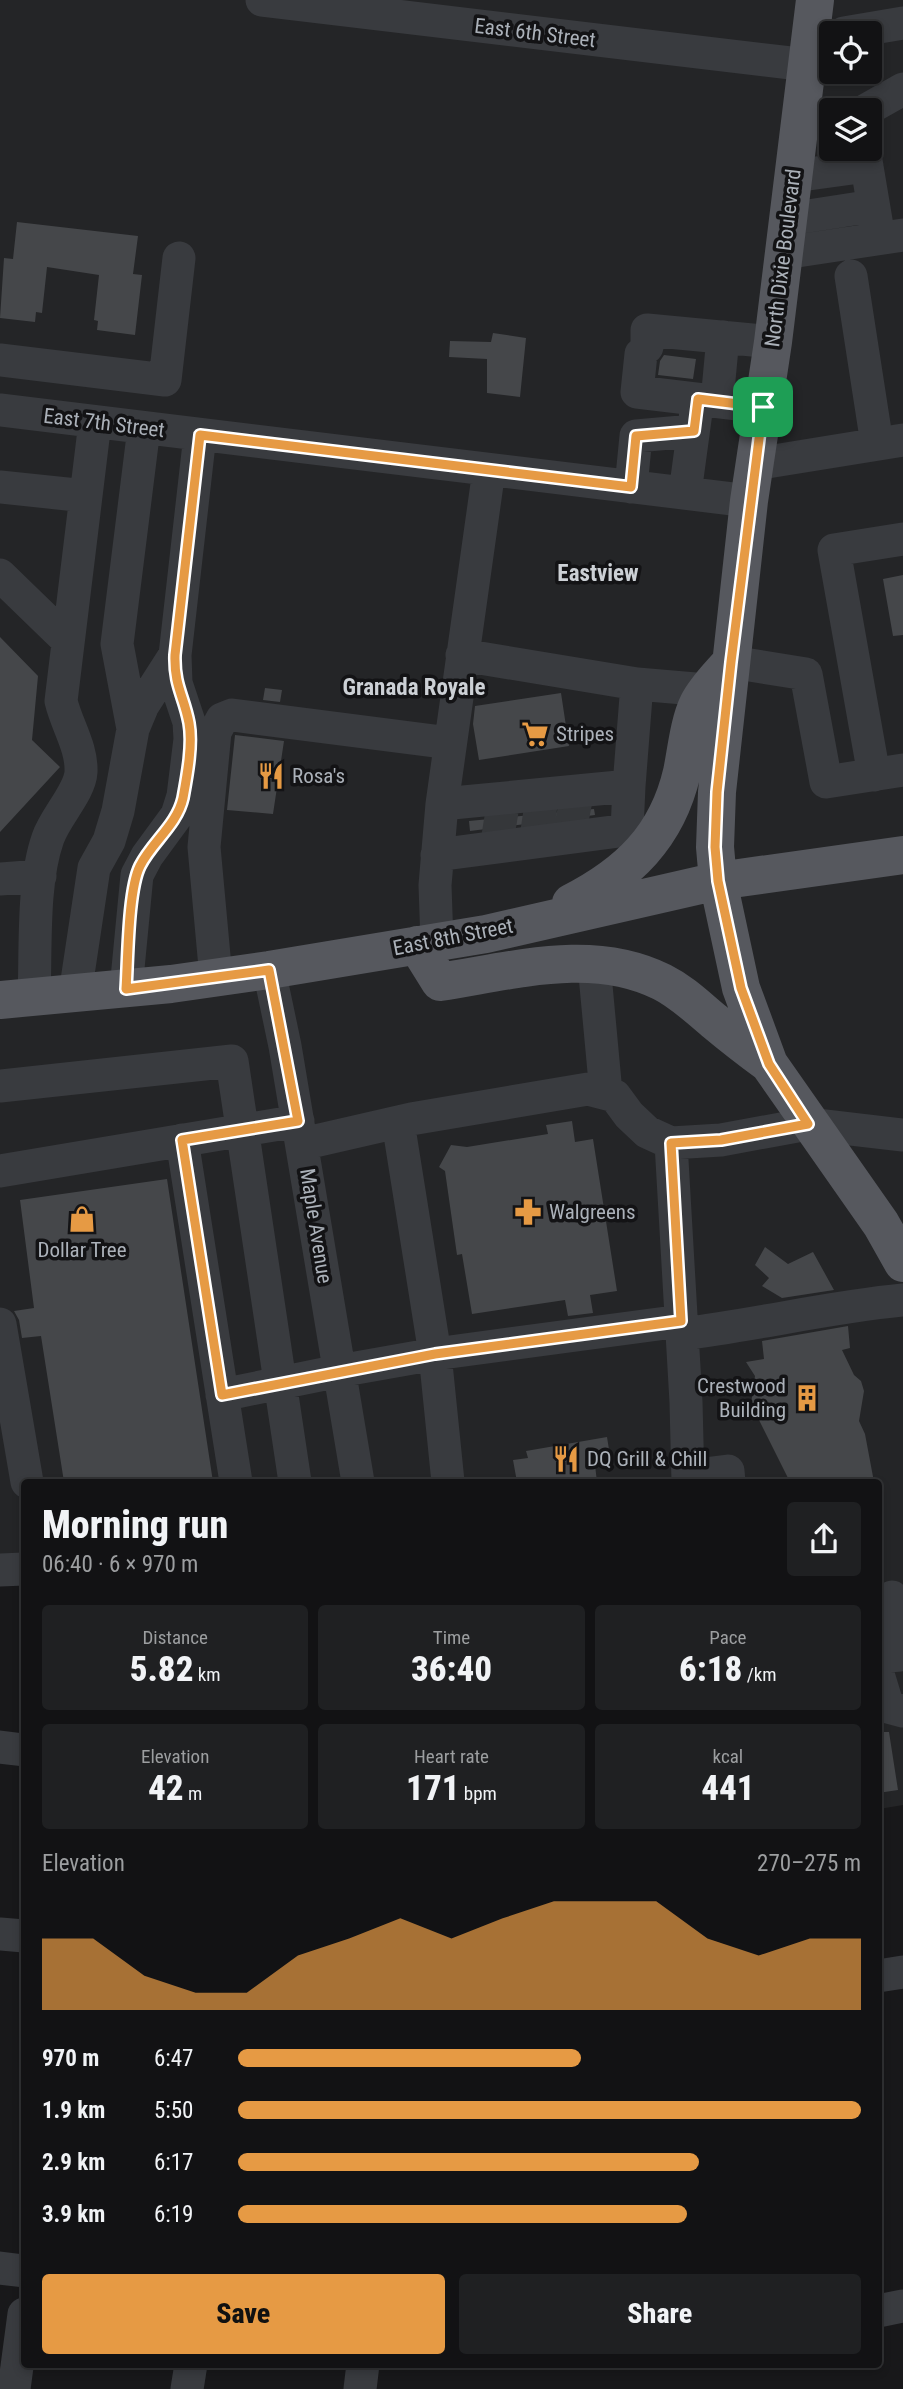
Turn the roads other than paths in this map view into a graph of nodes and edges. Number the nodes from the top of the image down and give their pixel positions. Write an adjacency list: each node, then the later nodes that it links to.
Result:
1 (262, 0): 6 (street, East 6th Street)
2 (815, 0): 3 (main road, North Dixie Boulevard)
3 (819, 22)
4 (903, 23): 5 (street, East 6th Street)
5 (882, 28)
6 (819, 43)
7 (819, 61): 12 (main road, North Dixie Boulevard)
8 (903, 89): 9 (street)
9 (882, 101)
10 (850, 161): 12 (street)
11 (866, 161): 13 (street)
12 (794, 176): 14 (main road, North Dixie Boulevard)
13 (873, 206): 14 (street); 15 (street)
14 (786, 236): 15 (street); 19 (main road, North Dixie Boulevard)
15 (891, 237)
16 (179, 258): 21 (street)
17 (851, 276): 29 (street)
18 (723, 337): 19 (street); 22 (street); 25 (street)
19 (773, 342): 23 (main road, North Dixie Boulevard)
20 (0, 360): 21 (street)
21 (129, 376): 26 (street)
22 (637, 391): 25 (street); 28 (street)
23 (763, 407): 25 (street); 30 (main road, North Dixie Boulevard)
24 (0, 410): 26 (street, East 7th Street)
25 (703, 410): 28 (street); 34 (street)
26 (120, 425): 27 (street, East 7th Street); 35 (street); 47 (street)
27 (200, 435): 31 (street, East 7th Street); 40 (street)
28 (636, 436): 33 (street)
29 (890, 442): 30 (street)
30 (755, 464): 36 (main road, North Dixie Boulevard)
31 (489, 470): 33 (street, East 7th Street); 41 (street)
32 (0, 487): 35 (street)
33 (631, 487): 34 (street, East 7th Street)
34 (685, 493): 36 (street, East 7th Street)
35 (86, 496): 39 (street)
36 (750, 501): 42 (main road, North Dixie Boulevard)
37 (903, 539): 43 (street)
38 (0, 575): 39 (street)
39 (68, 641): 57 (street)
40 (175, 655): 47 (street); 65 (street)
41 (462, 655): 45 (street); 48 (street)
42 (731, 662): 44 (street); 46 (main road); 59 (main road, North Dixie Boulevard)
43 (854, 666): 44 (street); 49 (street)
44 (806, 674): 49 (street)
45 (637, 684): 46 (street); 50 (street)
46 (707, 690): 60 (main road)
47 (133, 729): 66 (street)
48 (450, 743): 51 (street); 64 (street)
49 (888, 773)
50 (629, 786): 52 (street); 52 (street)
51 (442, 804): 54 (street); 55 (street)
52 (573, 814): 53 (street); 53 (street)
53 (539, 818): 54 (street); 54 (street)
54 (500, 823): 55 (street)
55 (437, 855): 61 (street)
56 (903, 855): 59 (main road, East 8th Street)
57 (40, 876): 58 (street); 67 (street)
58 (0, 879)
59 (718, 881): 60 (main road, East 8th Street); 68 (main road, North Dixie Boulevard)
60 (532, 922): 61 (main road, East 8th Street)
61 (427, 943): 62 (main road); 63 (main road, East 8th Street)
62 (594, 964): 68 (main road); 70 (street)
63 (269, 970): 64 (main road, East 8th Street); 74 (street, Maple Avenue)
64 (216, 978): 65 (main road, East 8th Street)
65 (126, 989): 66 (main road, East 8th Street)
66 (75, 994): 67 (main road, East 8th Street)
67 (17, 999)
68 (769, 1064): 72 (main road, North Dixie Boulevard)
69 (0, 1086): 73 (street)
70 (606, 1093): 71 (street); 77 (street)
71 (398, 1122): 74 (street); 83 (street)
72 (808, 1124): 75 (street); 77 (street); 79 (main road, North Dixie Boulevard)
73 (243, 1131): 74 (street); 76 (street); 85 (street)
74 (300, 1132): 84 (street, Maple Avenue)
75 (903, 1135)
76 (182, 1140): 78 (street); 87 (street)
77 (671, 1143): 82 (street)
78 (0, 1171)
79 (903, 1264)
80 (903, 1300): 82 (street)
81 (0, 1324): 86 (street)
82 (681, 1327): 83 (street); 93 (street)
83 (435, 1354): 84 (street); 92 (street)
84 (340, 1371): 85 (street); 91 (street, Maple Avenue)
85 (281, 1383): 87 (street); 90 (street)
86 (5, 1385): 88 (street)
87 (222, 1395): 89 (street)
88 (26, 1479)
89 (236, 1479)
90 (295, 1479)
91 (358, 1479)
92 (448, 1479)
93 (688, 1479): 94 (street)
94 (729, 1479)
95 (21, 1569): 96 (street)
96 (0, 1570)
97 (891, 1597): 98 (street)
98 (891, 1674)
99 (0, 1747): 100 (street)
100 (21, 1750)
101 (0, 1934): 102 (street)
102 (21, 1936)
103 (903, 1972): 104 (street)
104 (882, 1975)
105 (0, 2268): 106 (street)
106 (21, 2271)
107 (903, 2306): 108 (street)
108 (882, 2310)
109 (21, 2336): 112 (street)
110 (190, 2368): 113 (street)
111 (363, 2368): 114 (street)
112 (14, 2389)
113 (187, 2389)
114 (360, 2389)

